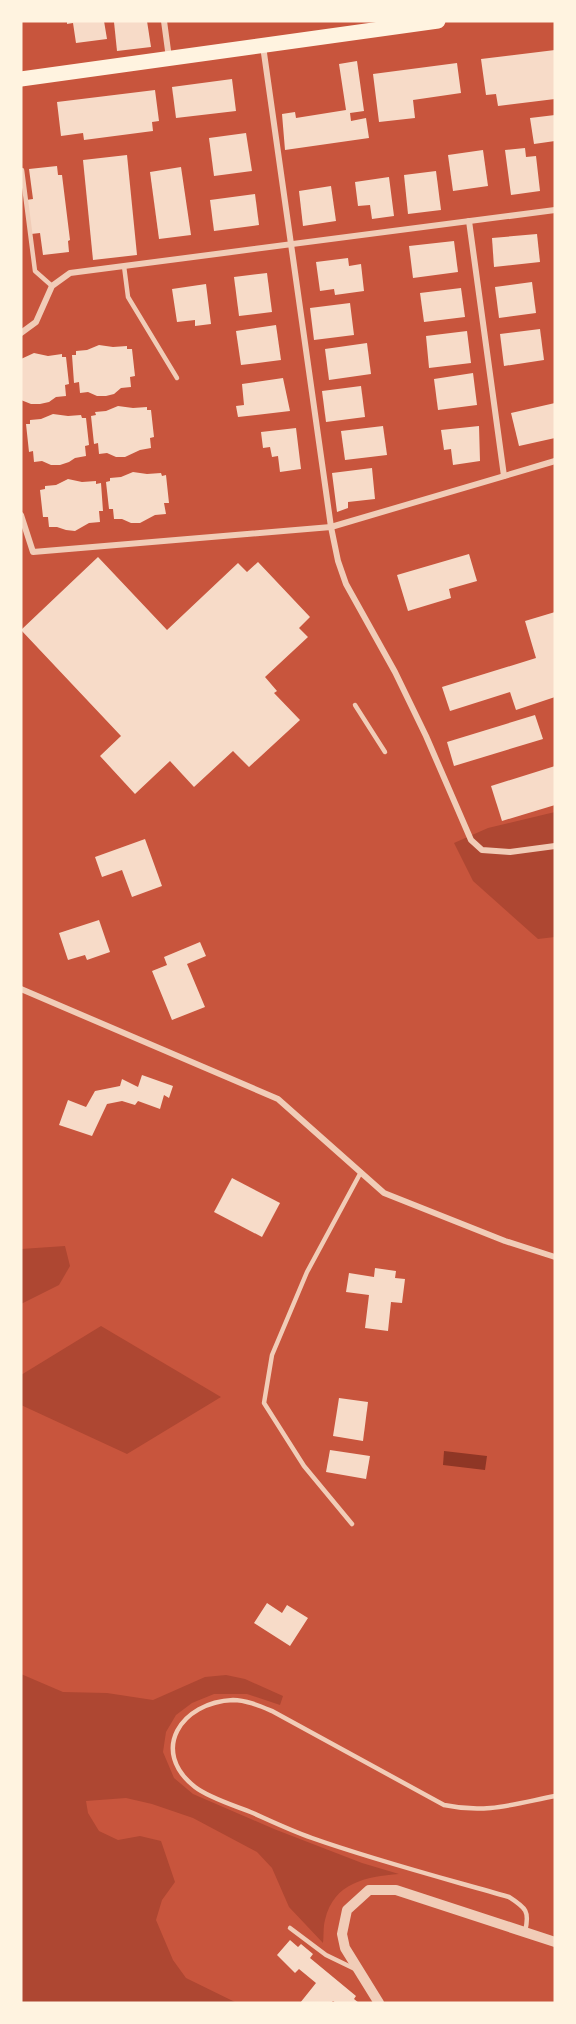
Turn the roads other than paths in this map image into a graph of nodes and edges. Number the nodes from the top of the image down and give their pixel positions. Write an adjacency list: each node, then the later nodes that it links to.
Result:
1 (164, 21): 4 (street)
2 (438, 21): 3 (main road)
3 (263, 46): 4 (main road); 9 (street)
4 (169, 58): 5 (main road)
5 (21, 79)
6 (22, 170): 11 (lane)
7 (555, 210): 8 (street)
8 (469, 221): 9 (street); 15 (street)
9 (290, 244): 10 (street); 17 (street)
10 (124, 266): 11 (street); 13 (lane)
11 (52, 286): 12 (street)
12 (21, 333)
13 (177, 378)
14 (555, 461): 15 (street)
15 (504, 476): 17 (street)
16 (21, 515): 17 (street)
17 (331, 527): 20 (street)
18 (355, 705): 19 (lane)
19 (385, 752)
20 (555, 846)
21 (21, 989): 22 (street)
22 (361, 1172): 23 (street); 24 (lane)
23 (555, 1257)
24 (352, 1524)
25 (555, 1796): 27 (lane)
26 (290, 1928): 29 (lane)
27 (525, 1932): 28 (street); 29 (street)
28 (555, 1942)
29 (358, 1970): 30 (street)
30 (379, 2003)

